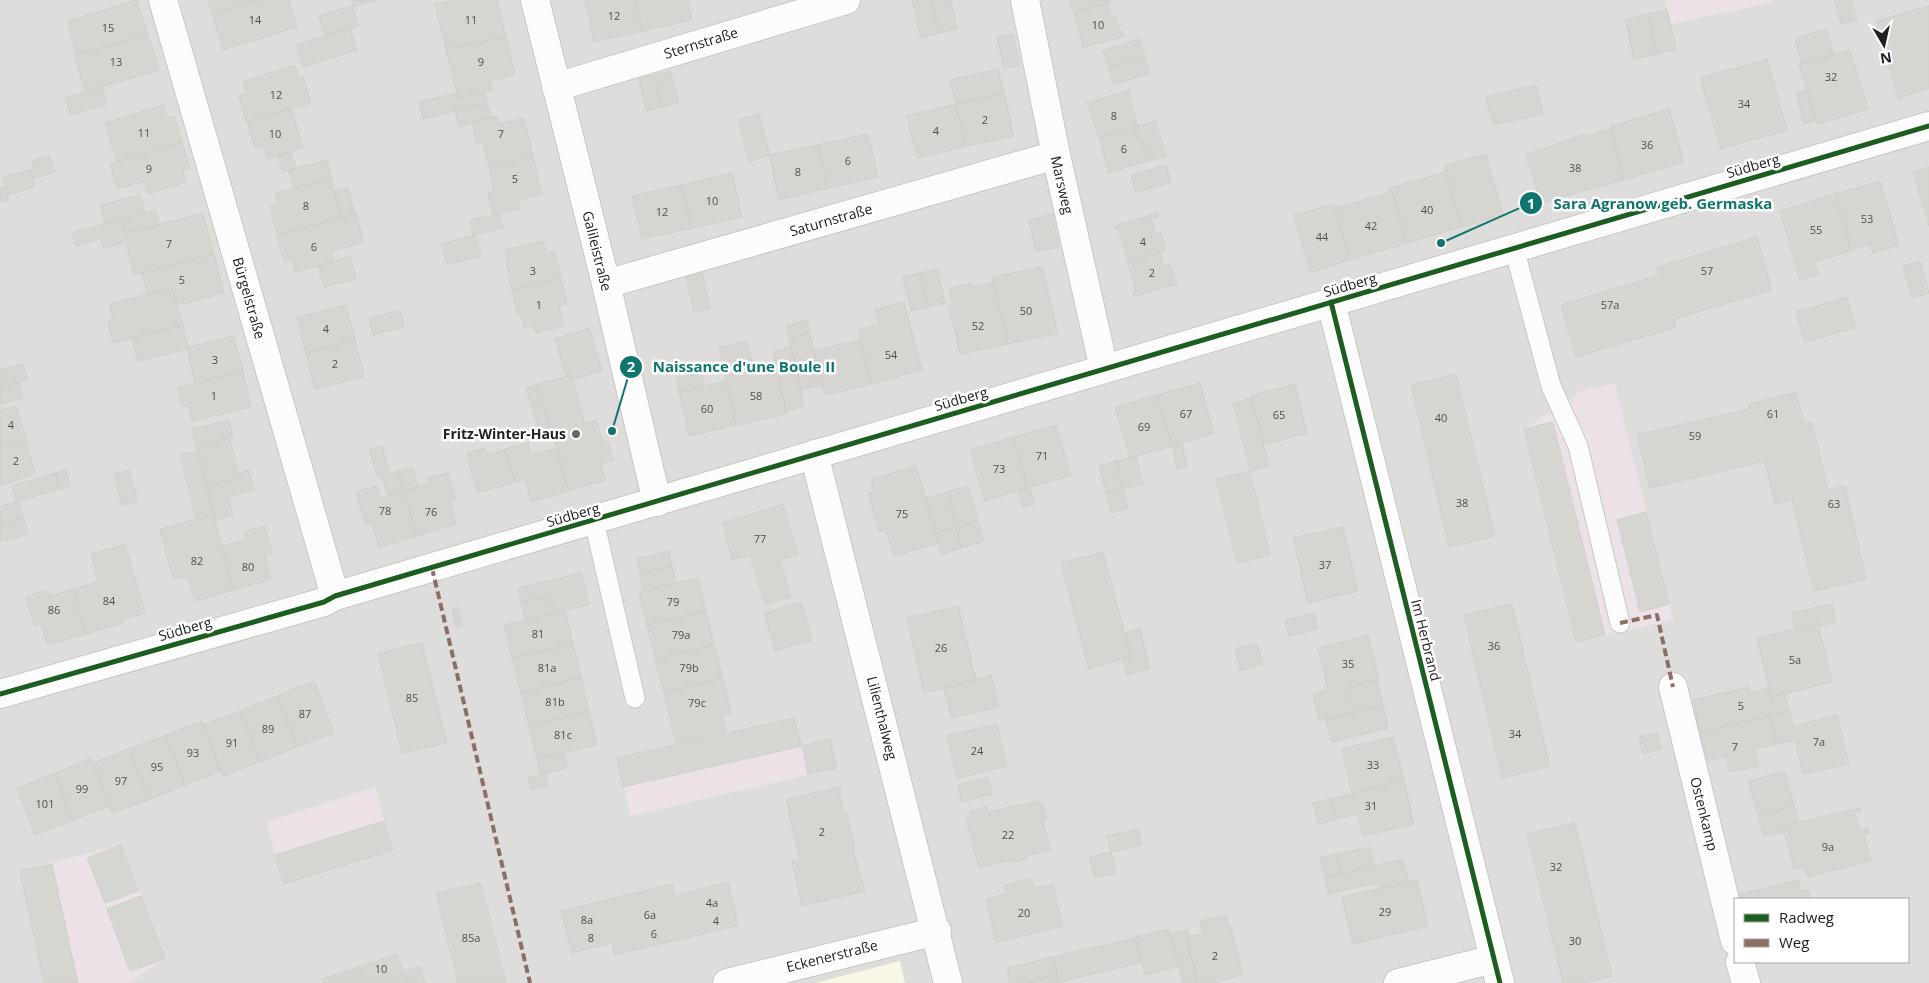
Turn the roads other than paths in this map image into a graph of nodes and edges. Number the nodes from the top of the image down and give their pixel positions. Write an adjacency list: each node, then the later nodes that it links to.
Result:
1 (163, 0): 15 (street, Bürgelstraße)
2 (535, 0): 5 (street, Galileistraße)
3 (846, 0): 5 (street, Sternstraße)
4 (1025, 0): 7 (street, Marsweg)
5 (556, 87): 9 (street, Galileistraße)
6 (1929, 126): 8 (street, Südberg)
7 (1056, 155): 9 (street, Saturnstraße); 11 (street, Marsweg)
8 (1514, 248): 10 (street, Südberg); 16 (lane)
9 (606, 284): 13 (street, Galileistraße)
10 (1331, 302): 11 (street, Südberg); 23 (street, Im Herbrand)
11 (1104, 369): 12 (street, Südberg)
12 (814, 454): 13 (street, Südberg); 20 (street, Lilienthalweg)
13 (657, 502): 14 (street, Südberg)
14 (594, 521): 15 (street, Südberg); 19 (lane, Südberg)
15 (335, 596): 18 (street, Südberg)
16 (1620, 623)
17 (1673, 686): 21 (street, Ostenkamp)
18 (0, 694)
19 (635, 698)
20 (936, 931): 24 (street, Eckenerstraße); 25 (street, Lilienthalweg)
21 (1734, 937)
22 (1740, 963): 27 (street)
23 (1497, 971): 26 (street)
24 (727, 983)
25 (948, 983)
26 (1398, 983)
27 (1746, 983)

